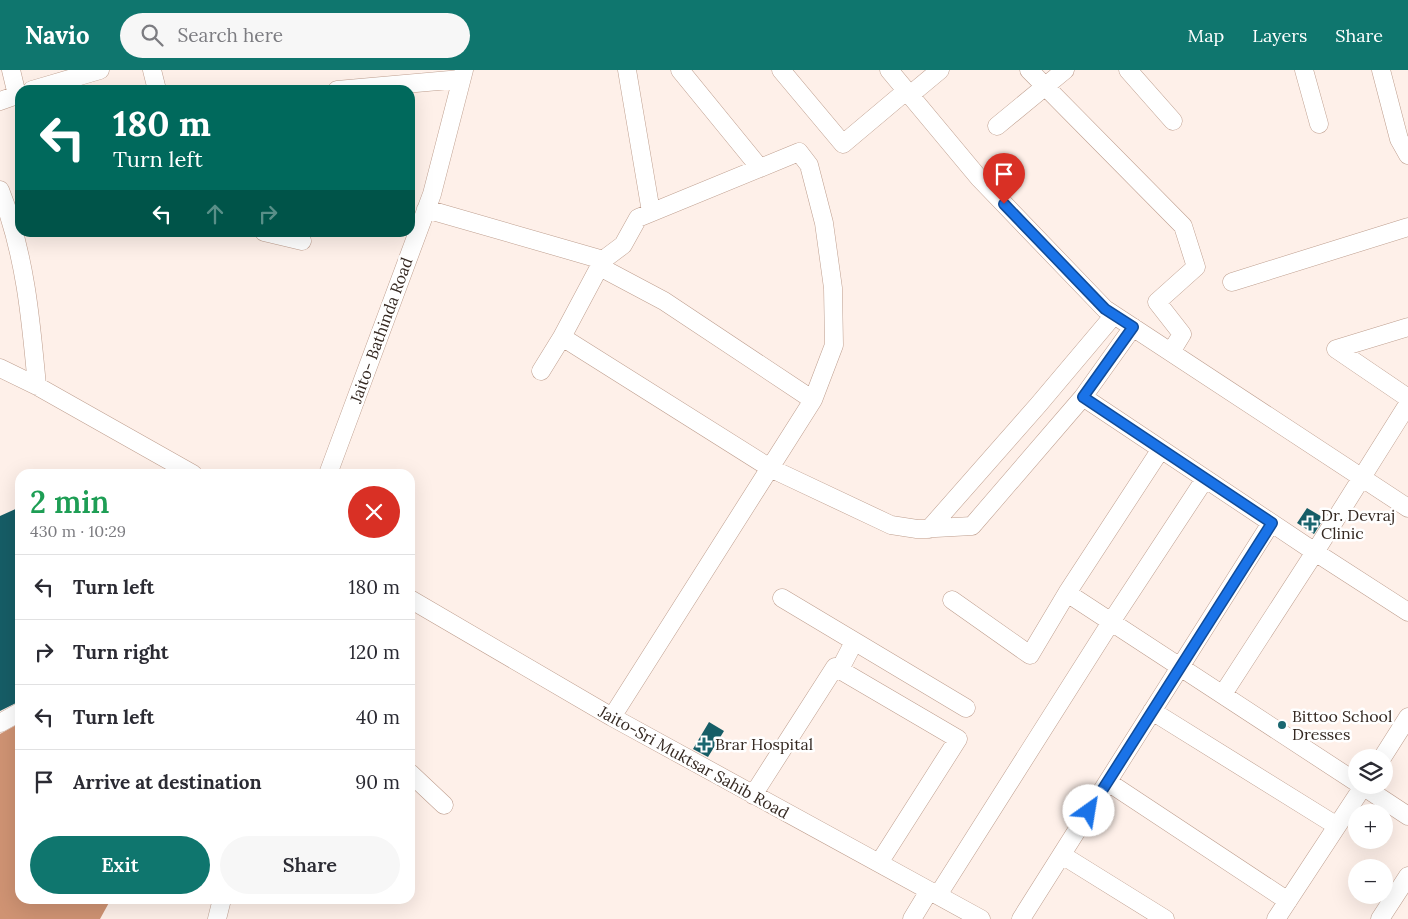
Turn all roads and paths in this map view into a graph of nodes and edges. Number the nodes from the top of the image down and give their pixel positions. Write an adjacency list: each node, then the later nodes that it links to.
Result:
1 (11, 70): 15 (street)
2 (100, 70): 16 (street)
3 (152, 70): 17 (street)
4 (627, 70): 31 (street)
5 (681, 70): 28 (street)
6 (781, 70): 20 (street)
7 (889, 70): 20 (street)
8 (940, 70): 20 (street)
9 (1029, 70): 19 (street)
10 (1065, 70): 19 (street)
11 (1128, 70): 24 (street)
12 (1304, 70): 25 (street)
13 (1381, 70): 23 (street)
14 (462, 75): 18 (street); 30 (street, Jaito- Bathinda Road)
15 (19, 85)
16 (50, 85)
17 (155, 85)
18 (379, 85)
19 (1046, 88): 26 (street); 43 (street)
20 (908, 93): 39 (street)
21 (15, 96): 22 (street)
22 (0, 101)
23 (1400, 109): 27 (street)
24 (1173, 121)
25 (1319, 124)
26 (997, 126)
27 (1408, 155)
28 (760, 168): 31 (street); 49 (street)
29 (0, 190): 33 (street)
30 (426, 209): 37 (street); 54 (street, Jaito- Bathinda Road)
31 (651, 212): 37 (street)
32 (1408, 227): 38 (street)
33 (15, 233)
34 (16, 237): 46 (street)
35 (285, 237): 36 (street)
36 (302, 241)
37 (602, 264): 42 (street); 49 (street)
38 (1232, 282)
39 (1114, 315): 40 (street); 59 (street)
40 (1133, 327): 43 (street); 47 (street)
41 (1408, 327): 48 (street)
42 (562, 337): 45 (street); 52 (street)
43 (1171, 352): 55 (street)
44 (0, 368): 46 (street)
45 (541, 371)
46 (37, 386): 53 (street)
47 (1083, 397): 51 (street); 59 (street)
48 (1408, 398)
49 (813, 400): 52 (street)
50 (1408, 404): 55 (street)
51 (1161, 449): 56 (street); 61 (street)
52 (770, 468): 59 (street); 74 (street)
53 (184, 469)
54 (330, 469)
55 (1361, 476): 57 (street); 60 (street)
56 (1205, 479): 58 (street); 66 (street)
57 (1408, 508)
58 (1272, 523): 60 (street); 68 (street)
59 (929, 529)
60 (1315, 552): 65 (street); 70 (street)
61 (1067, 593): 63 (street); 66 (street)
62 (782, 598): 67 (street)
63 (952, 600)
64 (415, 601): 74 (street, Jaito-Sri Muktsar Sahib Road)
65 (1408, 612)
66 (1111, 622): 68 (street); 90 (street)
67 (854, 642): 69 (street); 71 (street)
68 (1180, 666): 70 (street); 72 (street)
69 (840, 670): 83 (street); 88 (street)
70 (1223, 694): 78 (street)
71 (966, 708)
72 (1152, 711): 80 (street); 86 (street)
73 (15, 714): 76 (street)
74 (612, 717): 83 (street, Jaito-Sri Muktsar Sahib Road)
75 (1408, 717): 77 (street)
76 (0, 722)
77 (1388, 749)
78 (1348, 776)
79 (415, 778): 84 (street)
80 (1108, 782): 87 (street); 91 (street)
81 (1356, 794): 86 (street)
82 (1375, 794): 85 (street)
83 (754, 795): 88 (street, Jaito-Sri Muktsar Sahib Road)
84 (444, 805)
85 (1408, 816)
86 (1337, 826): 91 (street)
87 (1062, 855): 96 (street); 97 (street)
88 (879, 863): 90 (street, Jaito-Sri Muktsar Sahib Road)
89 (1408, 876): 99 (street)
90 (933, 893): 94 (street); 95 (street, Jaito-Sri Muktsar Sahib Road)
91 (1288, 901): 98 (street)
92 (221, 904): 93 (street)
93 (217, 919)
94 (912, 919)
95 (981, 919)
96 (1021, 919)
97 (1165, 919)
98 (1276, 919)
99 (1380, 919)

